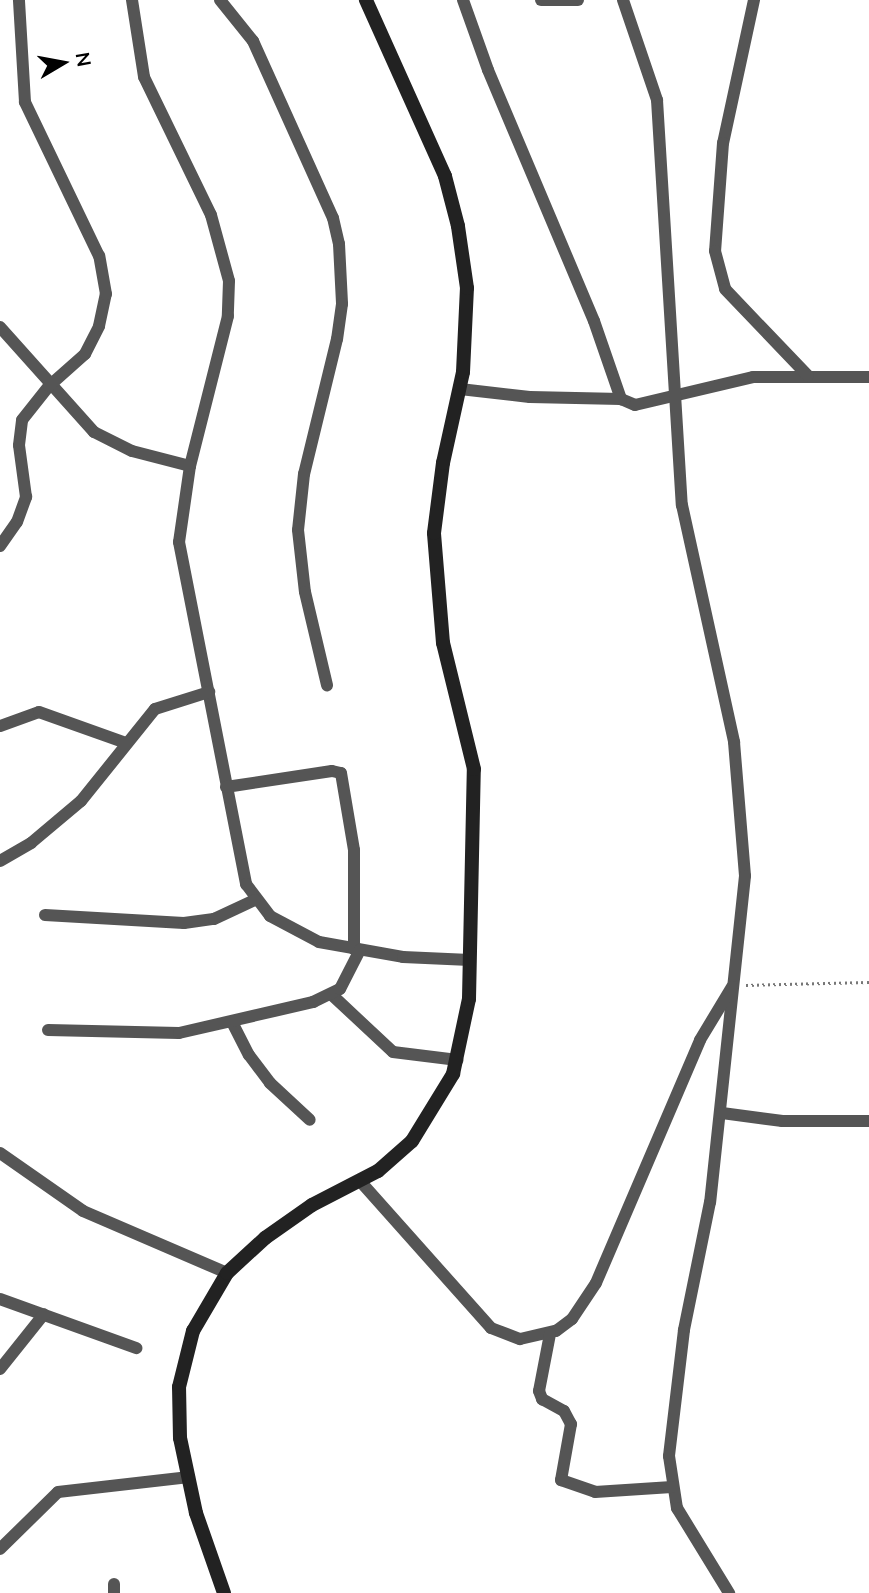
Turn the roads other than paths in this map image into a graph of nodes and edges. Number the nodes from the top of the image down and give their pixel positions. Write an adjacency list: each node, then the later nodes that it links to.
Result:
1 (19, 0): 13 (street)
2 (132, 0): 17 (street)
3 (220, 0): 19 (street)
4 (366, 0): 14 (street)
5 (463, 0): 16 (street)
6 (541, 0): 7 (street)
7 (578, 0)
8 (623, 0): 15 (street)
9 (754, 0): 11 (street)
10 (0, 327): 13 (street)
11 (808, 376): 12 (street); 15 (street)
12 (869, 377)
13 (49, 386): 17 (street); 18 (street)
14 (460, 389): 16 (street); 28 (street)
15 (674, 396): 16 (street); 29 (street)
16 (621, 400)
17 (190, 466): 20 (street)
18 (0, 546)
19 (327, 685)
20 (209, 692): 22 (street); 23 (street)
21 (0, 726): 22 (street)
22 (126, 743): 24 (street)
23 (226, 787): 25 (street); 27 (street)
24 (0, 861)
25 (255, 900): 26 (street); 27 (street)
26 (45, 915)
27 (357, 950): 28 (street); 30 (street)
28 (470, 960): 33 (street)
29 (732, 987): 34 (street); 42 (street)
30 (332, 995): 31 (street); 33 (street)
31 (232, 1022): 32 (street); 35 (street)
32 (48, 1030)
33 (458, 1060): 38 (street)
34 (722, 1113): 36 (street); 46 (street)
35 (310, 1120)
36 (869, 1121)
37 (0, 1153): 39 (street)
38 (360, 1181): 39 (street); 42 (street)
39 (227, 1273): 45 (street)
40 (0, 1299): 41 (street)
41 (44, 1314): 43 (street); 44 (street)
42 (550, 1334): 46 (street)
43 (136, 1348)
44 (0, 1369)
45 (189, 1477): 47 (street); 48 (street)
46 (672, 1487): 49 (street)
47 (0, 1549)
48 (224, 1593)
49 (729, 1593)

